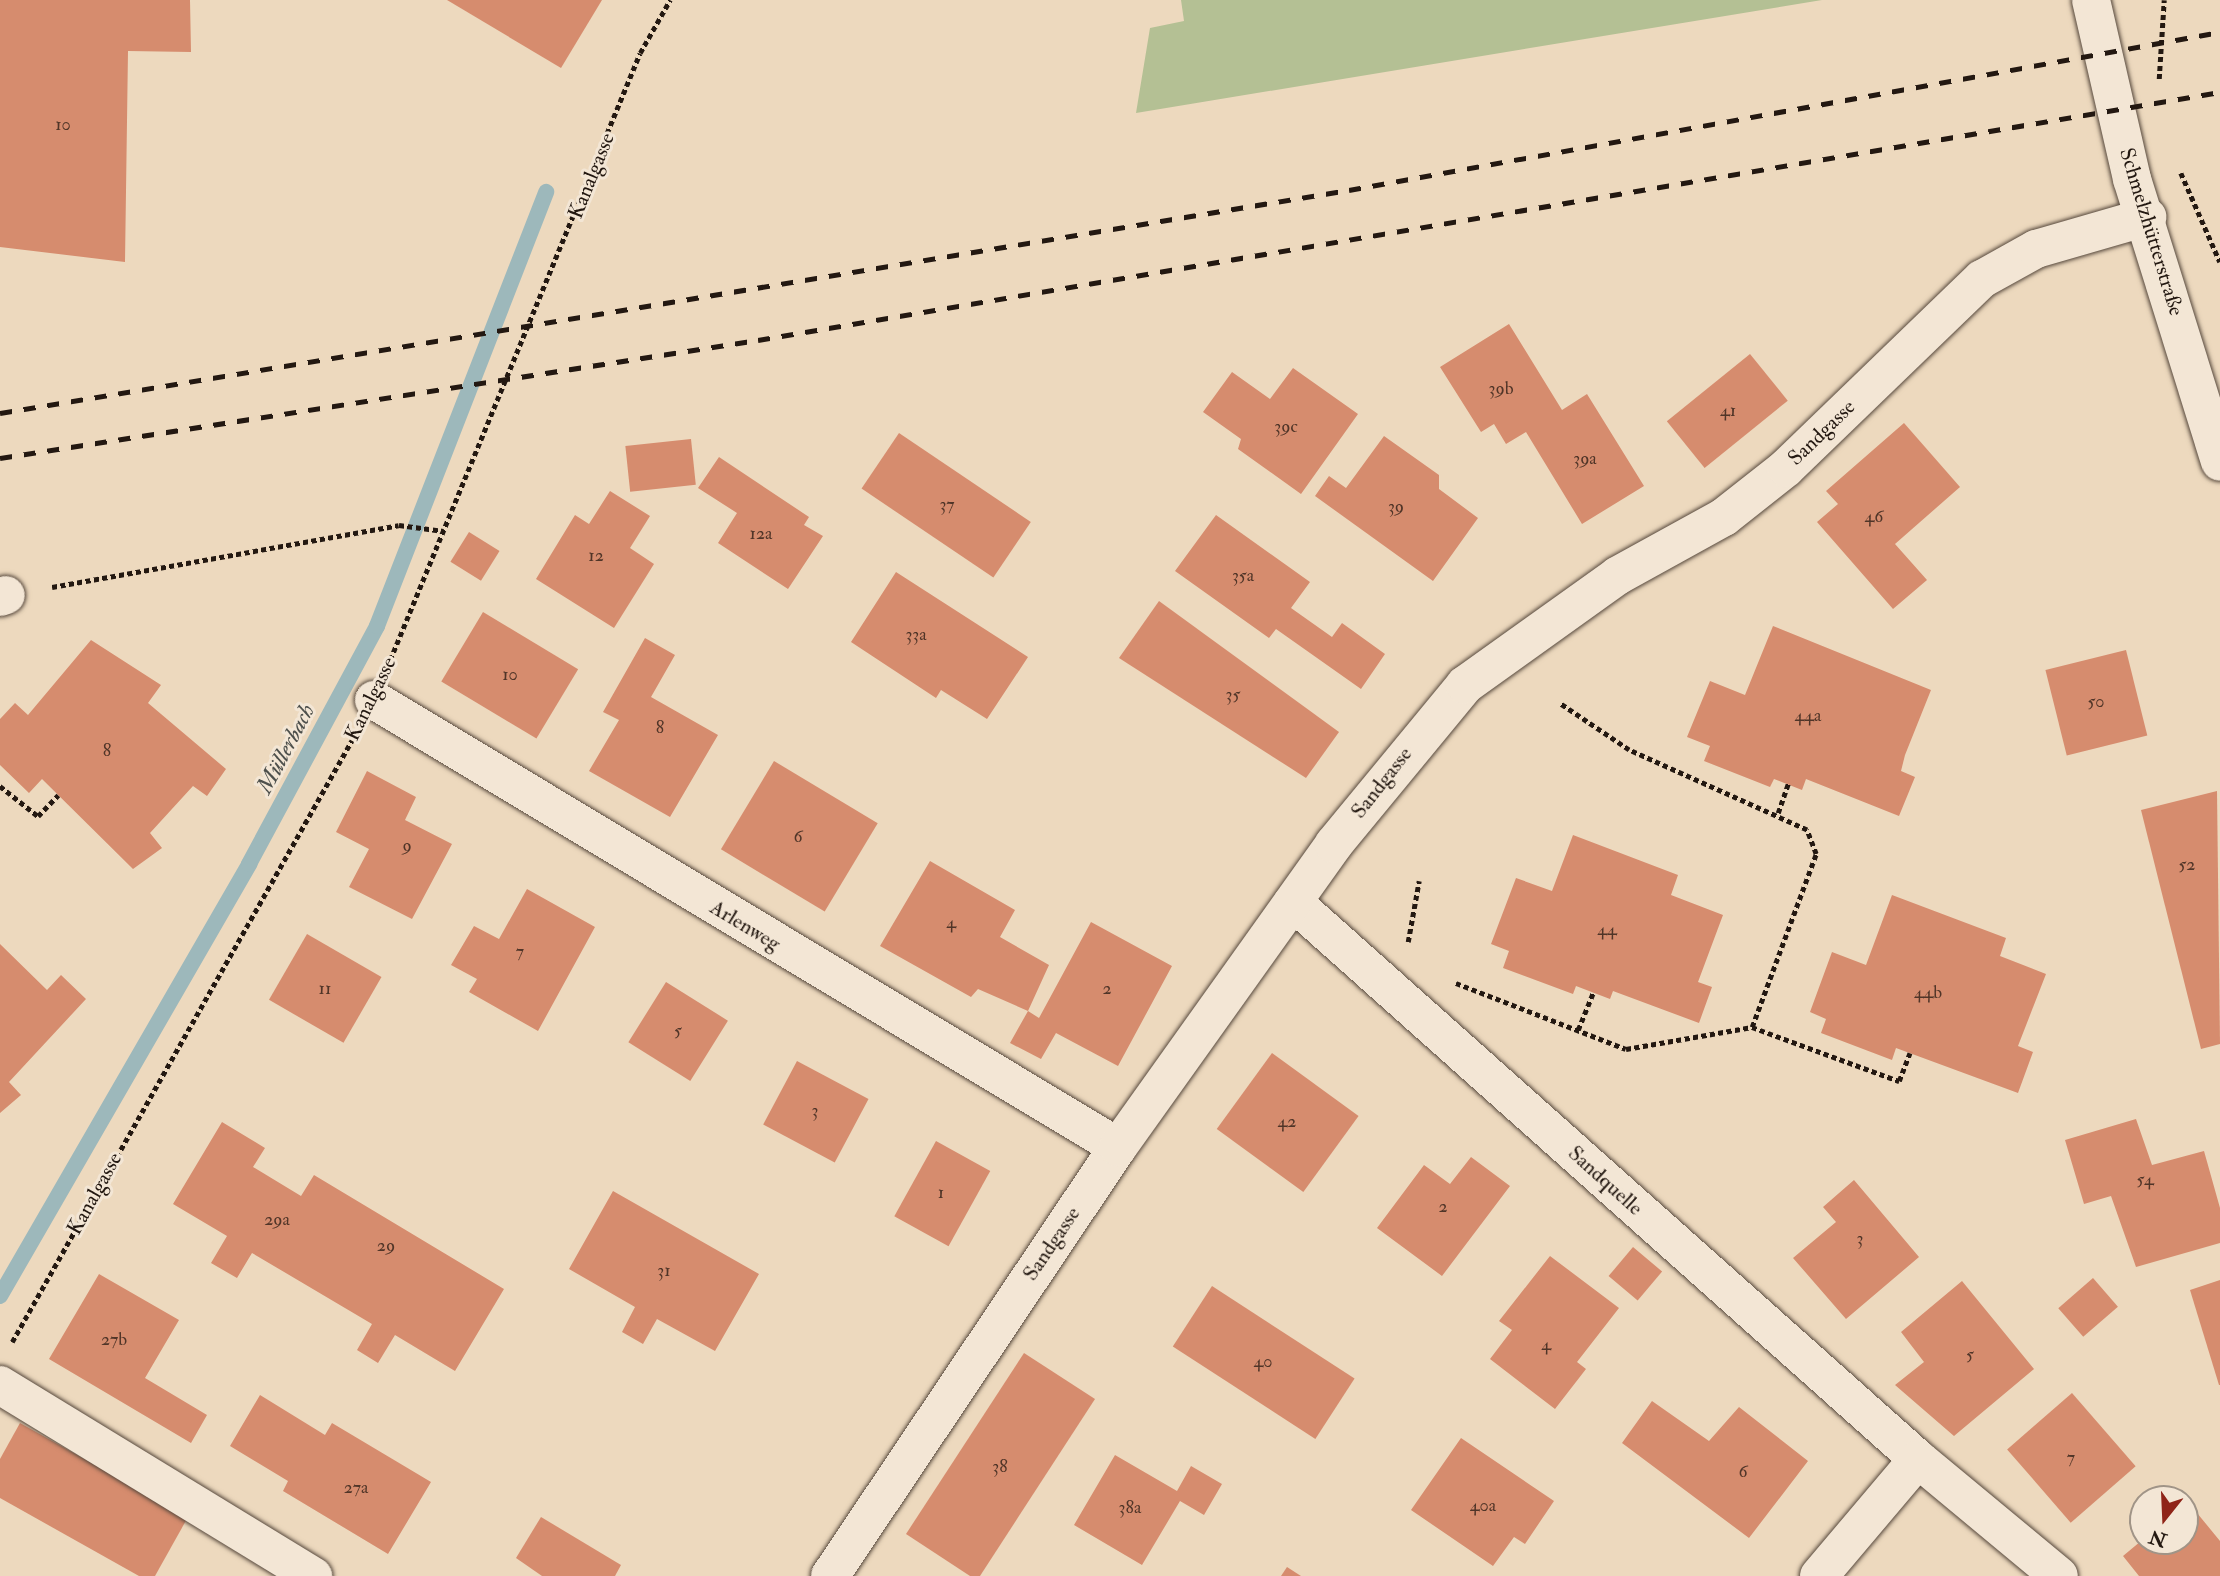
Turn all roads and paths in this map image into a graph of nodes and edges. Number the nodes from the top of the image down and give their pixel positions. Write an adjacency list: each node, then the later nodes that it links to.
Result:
1 (670, 0): 9 (path, Kanalgasse)
2 (2091, 0): 6 (street, Schmelzhütterstraße)
3 (2164, 0): 4 (path)
4 (2158, 86)
5 (2177, 165): 7 (path)
6 (2147, 217): 8 (street, Schmelzhütterstraße); 18 (street, Sandgasse)
7 (2220, 262)
8 (2220, 462)
9 (444, 531): 10 (path); 11 (path, Kanalgasse)
10 (3, 596)
11 (374, 699): 25 (street, Arlenweg); 26 (path, Kanalgasse)
12 (1559, 703): 16 (path)
13 (1788, 784): 16 (path)
14 (0, 786): 15 (path)
15 (58, 795)
16 (1778, 813): 22 (path)
17 (1419, 881): 20 (path)
18 (1293, 902): 20 (street, Sandquelle); 25 (street, Sandgasse)
19 (1442, 977): 23 (path)
20 (1385, 984): 27 (street, Sandquelle)
21 (1593, 993): 23 (path)
22 (1752, 1027): 23 (path); 24 (path)
23 (1578, 1030)
24 (1910, 1053)
25 (1118, 1147): 29 (street, Sandgasse)
26 (3, 1368): 28 (street)
27 (1918, 1459): 30 (street); 31 (street, Sandquelle)
28 (313, 1576)
29 (830, 1576)
30 (1819, 1576)
31 (2059, 1576)

